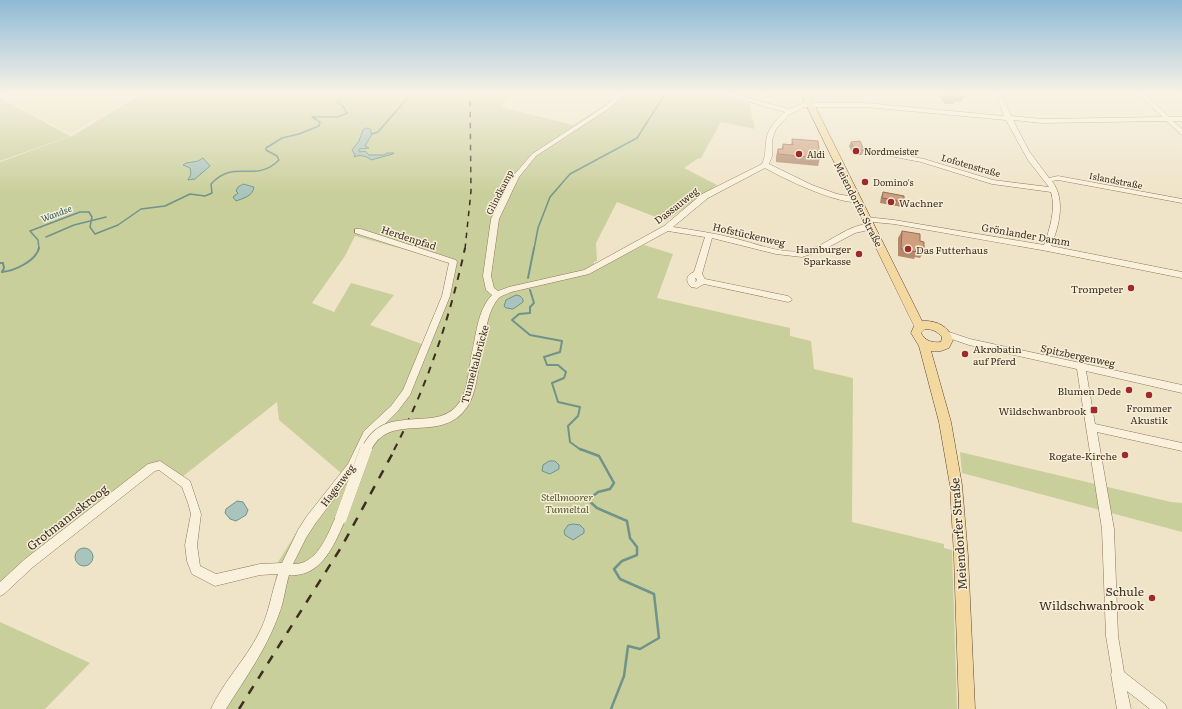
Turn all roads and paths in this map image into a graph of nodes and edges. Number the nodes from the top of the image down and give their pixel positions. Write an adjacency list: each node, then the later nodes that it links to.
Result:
1 (577, 127): 18 (street, Glindkamp)
2 (775, 127): 6 (street)
3 (821, 127): 9 (main road, Meiendorfer Straße)
4 (1013, 127): 7 (street)
5 (885, 153): 8 (street, Lofotenstraße)
6 (765, 165): 9 (street); 12 (street, Dassauweg)
7 (1048, 180): 8 (street); 10 (street, Islandstraße)
8 (1054, 190): 15 (street)
9 (857, 200): 11 (main road, Meiendorfer Straße)
10 (1182, 201)
11 (868, 223): 14 (street, Hofstückenweg); 15 (street, Grönlander Damm); 20 (main road, Meiendorfer Straße)
12 (667, 228): 14 (street, Hofstückenweg); 18 (street, Dassauweg)
13 (358, 231): 16 (street, Herdenpfad)
14 (709, 235): 19 (street)
15 (1047, 248): 17 (street, Grönlander Damm)
16 (453, 262): 30 (street, Hagenweg)
17 (1182, 276)
18 (498, 295): 30 (street, Tunneltalbrücke, bridge)
19 (788, 299)
20 (923, 325): 21 (main road); 22 (main road, Meiendorfer Straße)
21 (946, 338): 23 (main road); 25 (street, Spitzbergenweg)
22 (924, 344): 23 (main road); 24 (main road, Meiendorfer Straße)
23 (935, 347): 24 (main road)
24 (929, 362): 34 (main road, Meiendorfer Straße)
25 (1081, 368): 26 (street, Spitzbergenweg); 27 (street)
26 (1182, 389)
27 (1091, 427): 28 (street); 32 (street)
28 (1182, 447)
29 (152, 467): 30 (street, Tunneltalbrücke); 31 (street, Grotmannskroog)
30 (285, 569): 33 (street, Hagenweg)
31 (0, 590)
32 (1117, 674): 35 (street); 36 (street)
33 (218, 709)
34 (967, 709)
35 (1124, 709)
36 (1160, 709)

